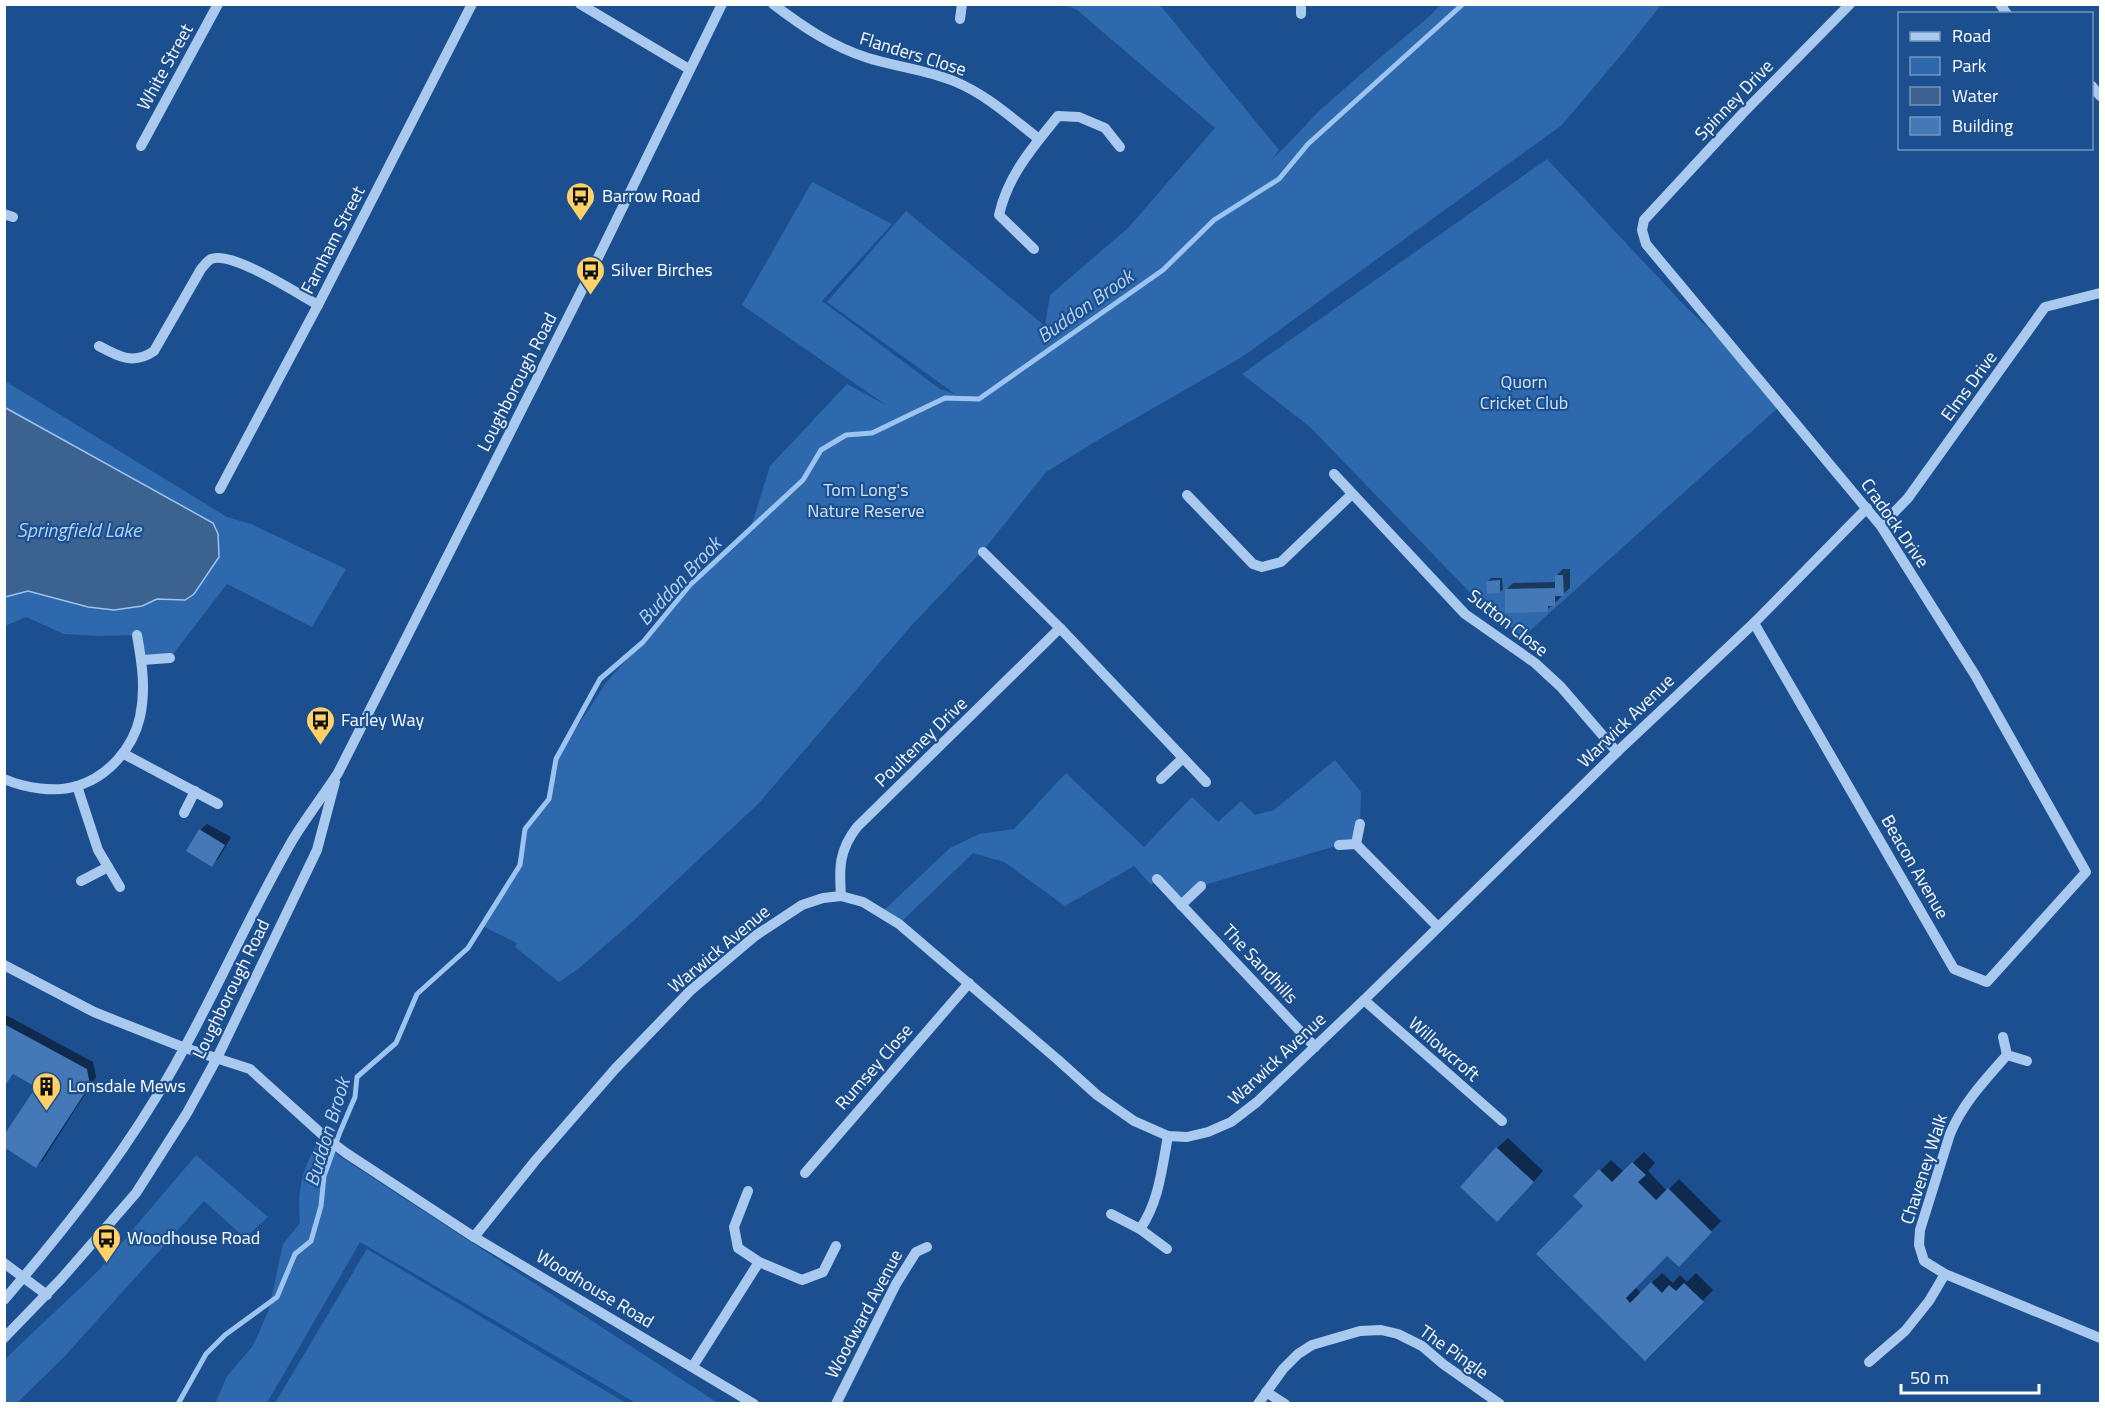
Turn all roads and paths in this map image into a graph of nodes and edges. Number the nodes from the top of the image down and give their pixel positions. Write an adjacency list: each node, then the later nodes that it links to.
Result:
1 (218, 4): 11 (street, White Street)
2 (472, 4): 16 (street, Farnham Street)
3 (580, 4): 9 (street)
4 (722, 4): 9 (street, Loughborough Road)
5 (773, 4): 10 (street, Flanders Close)
6 (1850, 4): 13 (street, Spinney Drive)
7 (961, 5): 8 (street)
8 (960, 19)
9 (689, 69): 33 (street, Loughborough Road)
10 (1039, 139): 12 (street); 14 (street)
11 (141, 146)
12 (1120, 147)
13 (1644, 220): 22 (street, Cradock Drive)
14 (1034, 249)
15 (2100, 293): 23 (street, Elms Drive)
16 (318, 305): 17 (street); 19 (street, Farnham Street)
17 (99, 346)
18 (1334, 474): 20 (street, Sutton Close)
19 (220, 489)
20 (1352, 494): 21 (street); 30 (street, Sutton Close)
21 (1187, 495)
22 (1867, 508): 23 (street, Cradock Drive); 25 (street, Warwick Avenue)
23 (1881, 526): 45 (street, Cradock Drive)
24 (983, 552): 26 (street)
25 (1754, 623): 30 (street, Warwick Avenue); 45 (street, Beacon Avenue)
26 (1060, 628): 32 (street); 50 (street, Poulteney Drive)
27 (137, 635): 29 (street)
28 (170, 658): 29 (street)
29 (142, 660): 31 (street)
30 (1617, 752): 52 (street, Warwick Avenue)
31 (124, 754): 37 (street); 38 (street)
32 (1183, 758): 35 (street); 36 (street)
33 (338, 773): 58 (street, Loughborough Road); 60 (street, Loughborough Road)
34 (4, 779): 37 (street)
35 (1161, 779)
36 (1206, 782)
37 (77, 786): 44 (street)
38 (195, 792): 39 (street); 40 (street)
39 (218, 804)
40 (184, 813)
41 (1360, 824): 42 (street)
42 (1356, 844): 43 (street); 52 (street)
43 (1339, 845)
44 (108, 867): 47 (street); 49 (street)
45 (2086, 872)
46 (1157, 879): 51 (street, The Sandhills)
47 (81, 881)
48 (1201, 886): 51 (street)
49 (120, 887)
50 (841, 896): 54 (street, Warwick Avenue); 68 (street, Warwick Avenue)
51 (1181, 905): 57 (street, The Sandhills)
52 (1438, 927): 55 (street, Warwick Avenue)
53 (4, 965): 58 (street)
54 (969, 983): 63 (street, Warwick Avenue); 64 (street, Rumsey Close)
55 (1364, 1000): 57 (street, Warwick Avenue); 62 (street, Willowcroft)
56 (2003, 1037): 59 (street)
57 (1315, 1047): 63 (street, Warwick Avenue)
58 (185, 1048): 60 (street); 75 (street, Loughborough Road)
59 (2007, 1055): 61 (street); 74 (street, Chaveney Walk)
60 (217, 1058): 68 (street, Woodhouse Road); 76 (street, Loughborough Road)
61 (2027, 1061)
62 (1502, 1121)
63 (1168, 1136): 67 (street)
64 (805, 1173)
65 (748, 1191): 72 (street)
66 (1111, 1214): 67 (street)
67 (1140, 1229): 71 (street)
68 (474, 1237): 81 (street, Woodhouse Road)
69 (836, 1246): 72 (street)
70 (927, 1248): 84 (street, Woodward Avenue)
71 (1167, 1249)
72 (759, 1262): 81 (street)
73 (4, 1263): 75 (street)
74 (1945, 1274): 79 (street, Chaveney Walk); 80 (street)
75 (23, 1278): 76 (street); 77 (street, Loughborough Road)
76 (47, 1295): 78 (street, Loughborough Road)
77 (4, 1300)
78 (4, 1338)
79 (2100, 1338)
80 (1869, 1362)
81 (693, 1366): 83 (street, Woodhouse Road)
82 (1266, 1392): 85 (street, The Pingle); 86 (street); 87 (street, The Pingle)
83 (754, 1404)
84 (836, 1404)
85 (1258, 1404)
86 (1285, 1404)
87 (1500, 1404)

